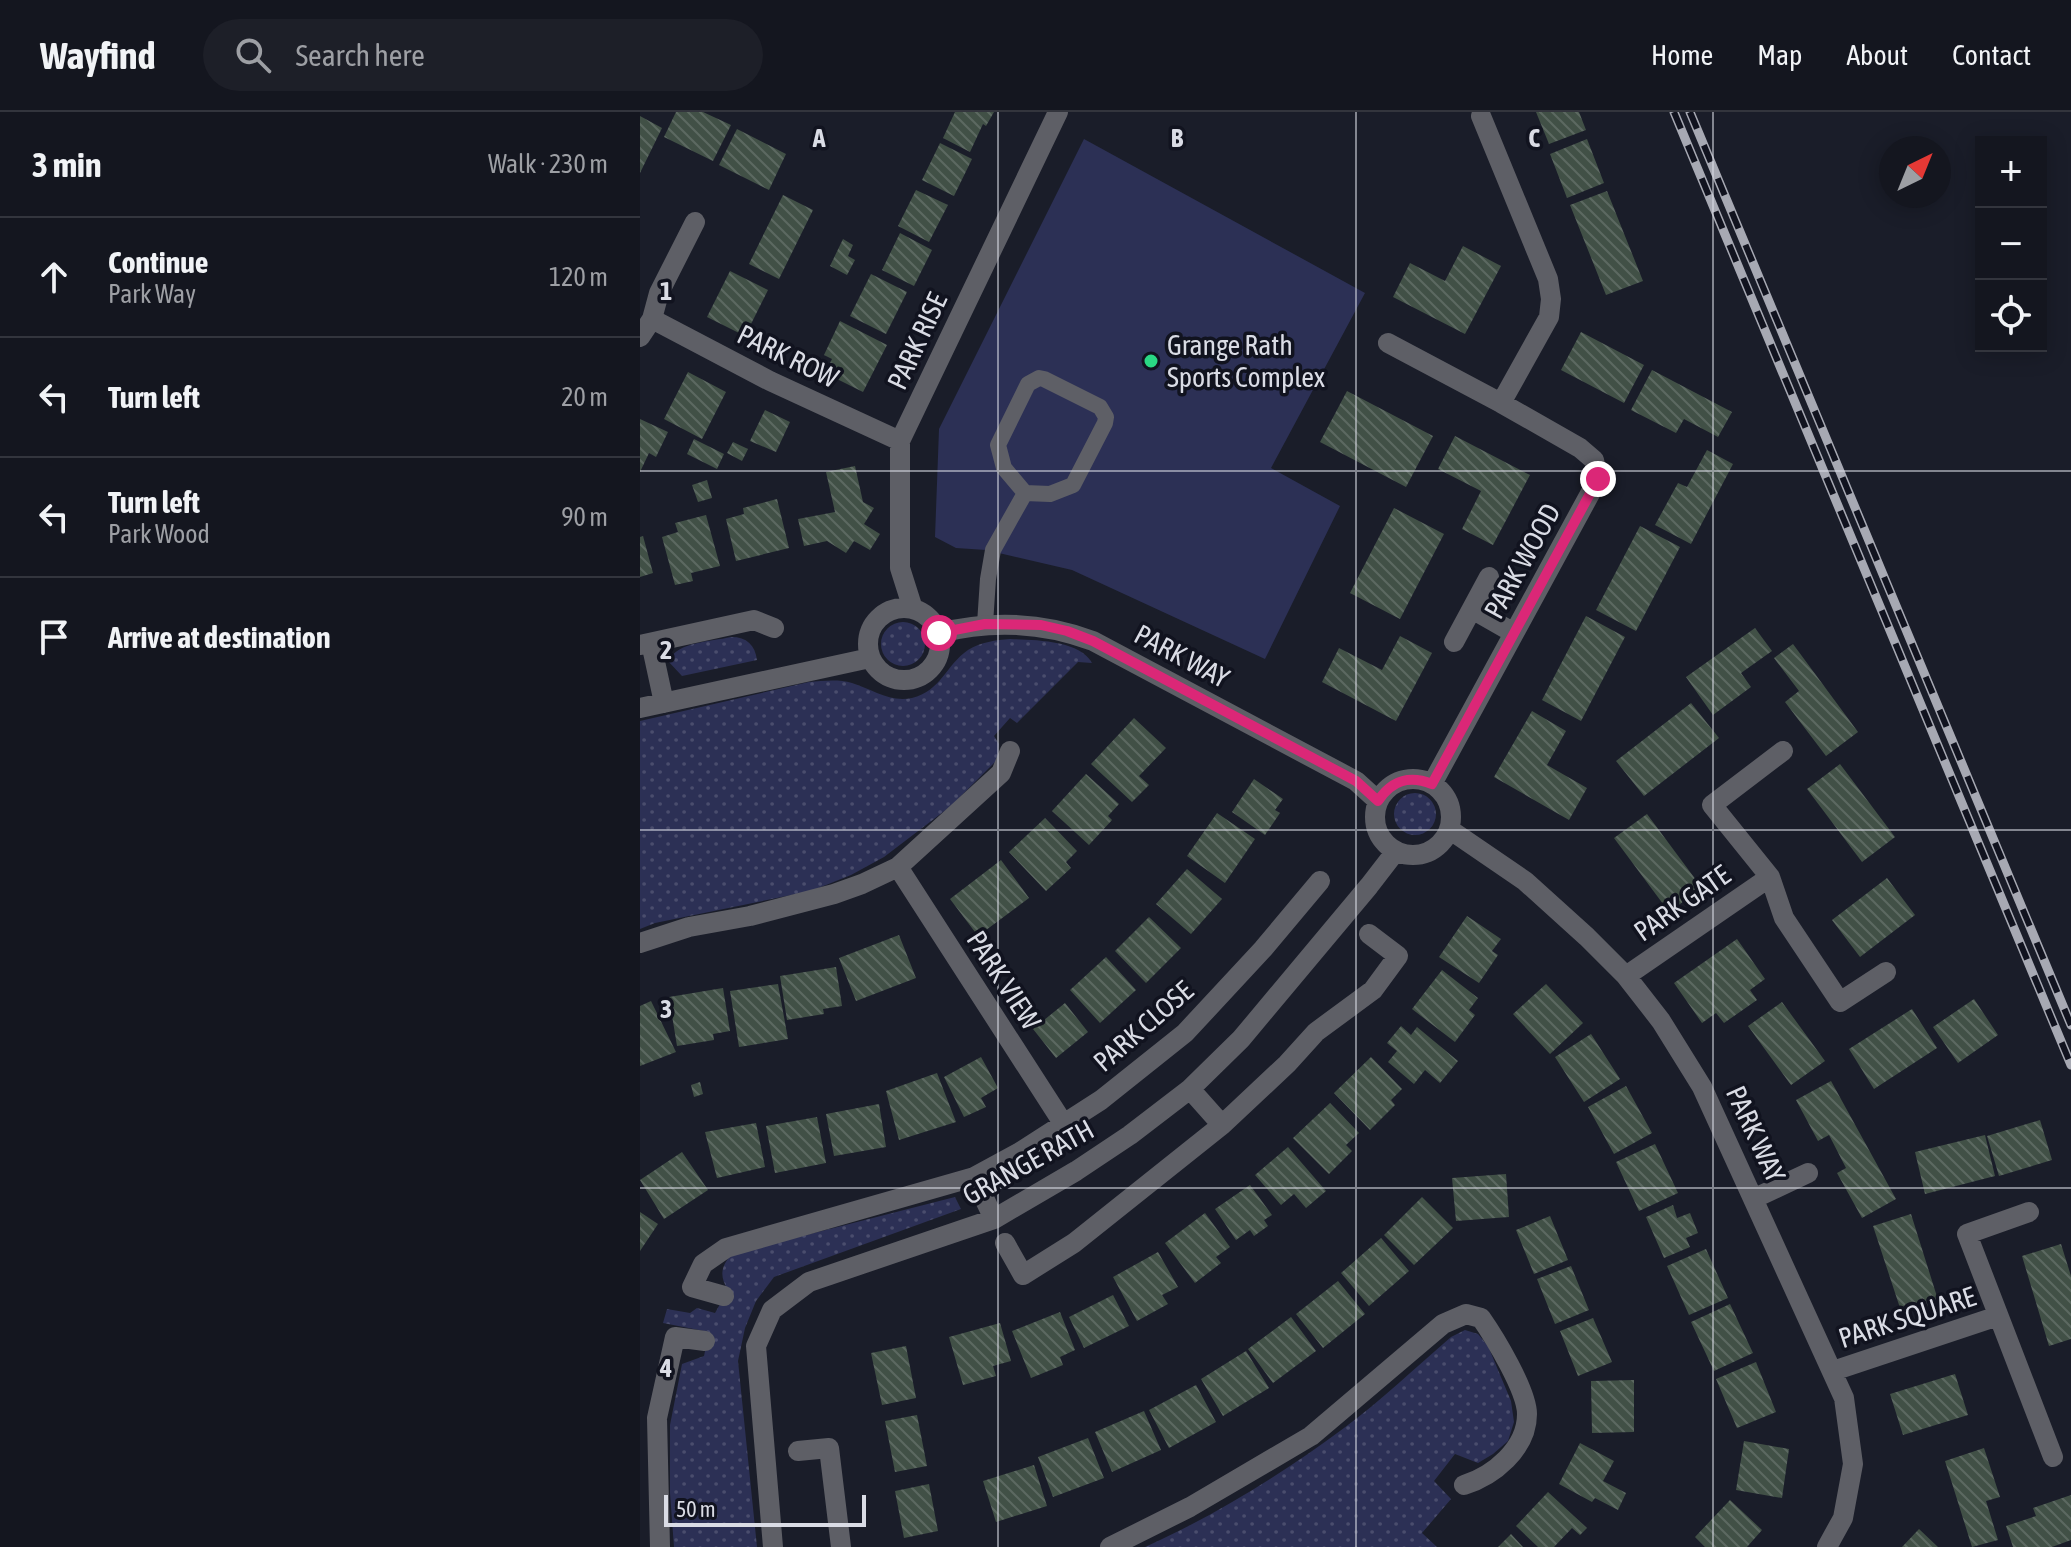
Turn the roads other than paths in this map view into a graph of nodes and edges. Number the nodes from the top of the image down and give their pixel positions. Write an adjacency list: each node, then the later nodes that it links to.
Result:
1 (1058, 112): 8 (street, PARK RISE)
2 (1481, 116): 7 (street)
3 (695, 222): 4 (street)
4 (652, 319): 5 (street); 8 (street, PARK ROW)
5 (640, 337)
6 (1388, 343): 7 (street, PARK WOOD)
7 (1501, 403): 16 (street, PARK WOOD)
8 (900, 441): 11 (street, PARK RISE)
9 (1025, 493): 9 (lane); 13 (lane)
10 (1489, 577): 12 (street)
11 (913, 609): 15 (street); 19 (street)
12 (1472, 609): 16 (street); 17 (street)
13 (985, 624): 15 (street, PARK WAY); 25 (street, PARK WAY)
14 (774, 628): 18 (street)
15 (939, 633): 19 (street)
16 (1514, 633): 24 (street, PARK WOOD)
17 (1454, 642)
18 (646, 644): 20 (street)
19 (870, 658): 20 (street)
20 (664, 703): 21 (street)
21 (640, 708)
22 (1010, 751): 28 (street)
23 (1783, 751): 29 (street, PARK GATE)
24 (1432, 784): 25 (street); 26 (street)
25 (1378, 801): 27 (street)
26 (1449, 829): 27 (street); 34 (street, PARK WAY)
27 (1396, 851): 35 (street, GRANGE RATH)
28 (898, 867): 32 (street); 36 (street, PARK VIEW)
29 (1770, 877): 33 (street, PARK GATE); 34 (street, PARK GATE)
30 (1320, 881): 36 (street, PARK CLOSE)
31 (1369, 934): 37 (street)
32 (640, 943)
33 (1886, 972)
34 (1626, 976): 40 (street, PARK WAY)
35 (1190, 1089): 37 (street); 42 (street, GRANGE RATH)
36 (1063, 1123): 39 (street, PARK CLOSE)
37 (1222, 1125): 43 (street)
38 (1808, 1173): 40 (street)
39 (974, 1177): 42 (street); 44 (street, PARK CLOSE)
40 (1755, 1198): 47 (street, PARK WAY)
41 (2029, 1212): 45 (street, PARK SQUARE)
42 (994, 1219): 52 (street, GRANGE RATH)
43 (1005, 1243)
44 (724, 1296)
45 (1998, 1316): 47 (street, PARK SQUARE); 49 (street, PARK SQUARE)
46 (705, 1341): 51 (street)
47 (1833, 1371): 55 (street, PARK WAY)
48 (798, 1451): 53 (street)
49 (2053, 1457)
50 (1464, 1485): 54 (street)
51 (660, 1547)
52 (773, 1547)
53 (841, 1547)
54 (1110, 1547)
55 (1827, 1547)

